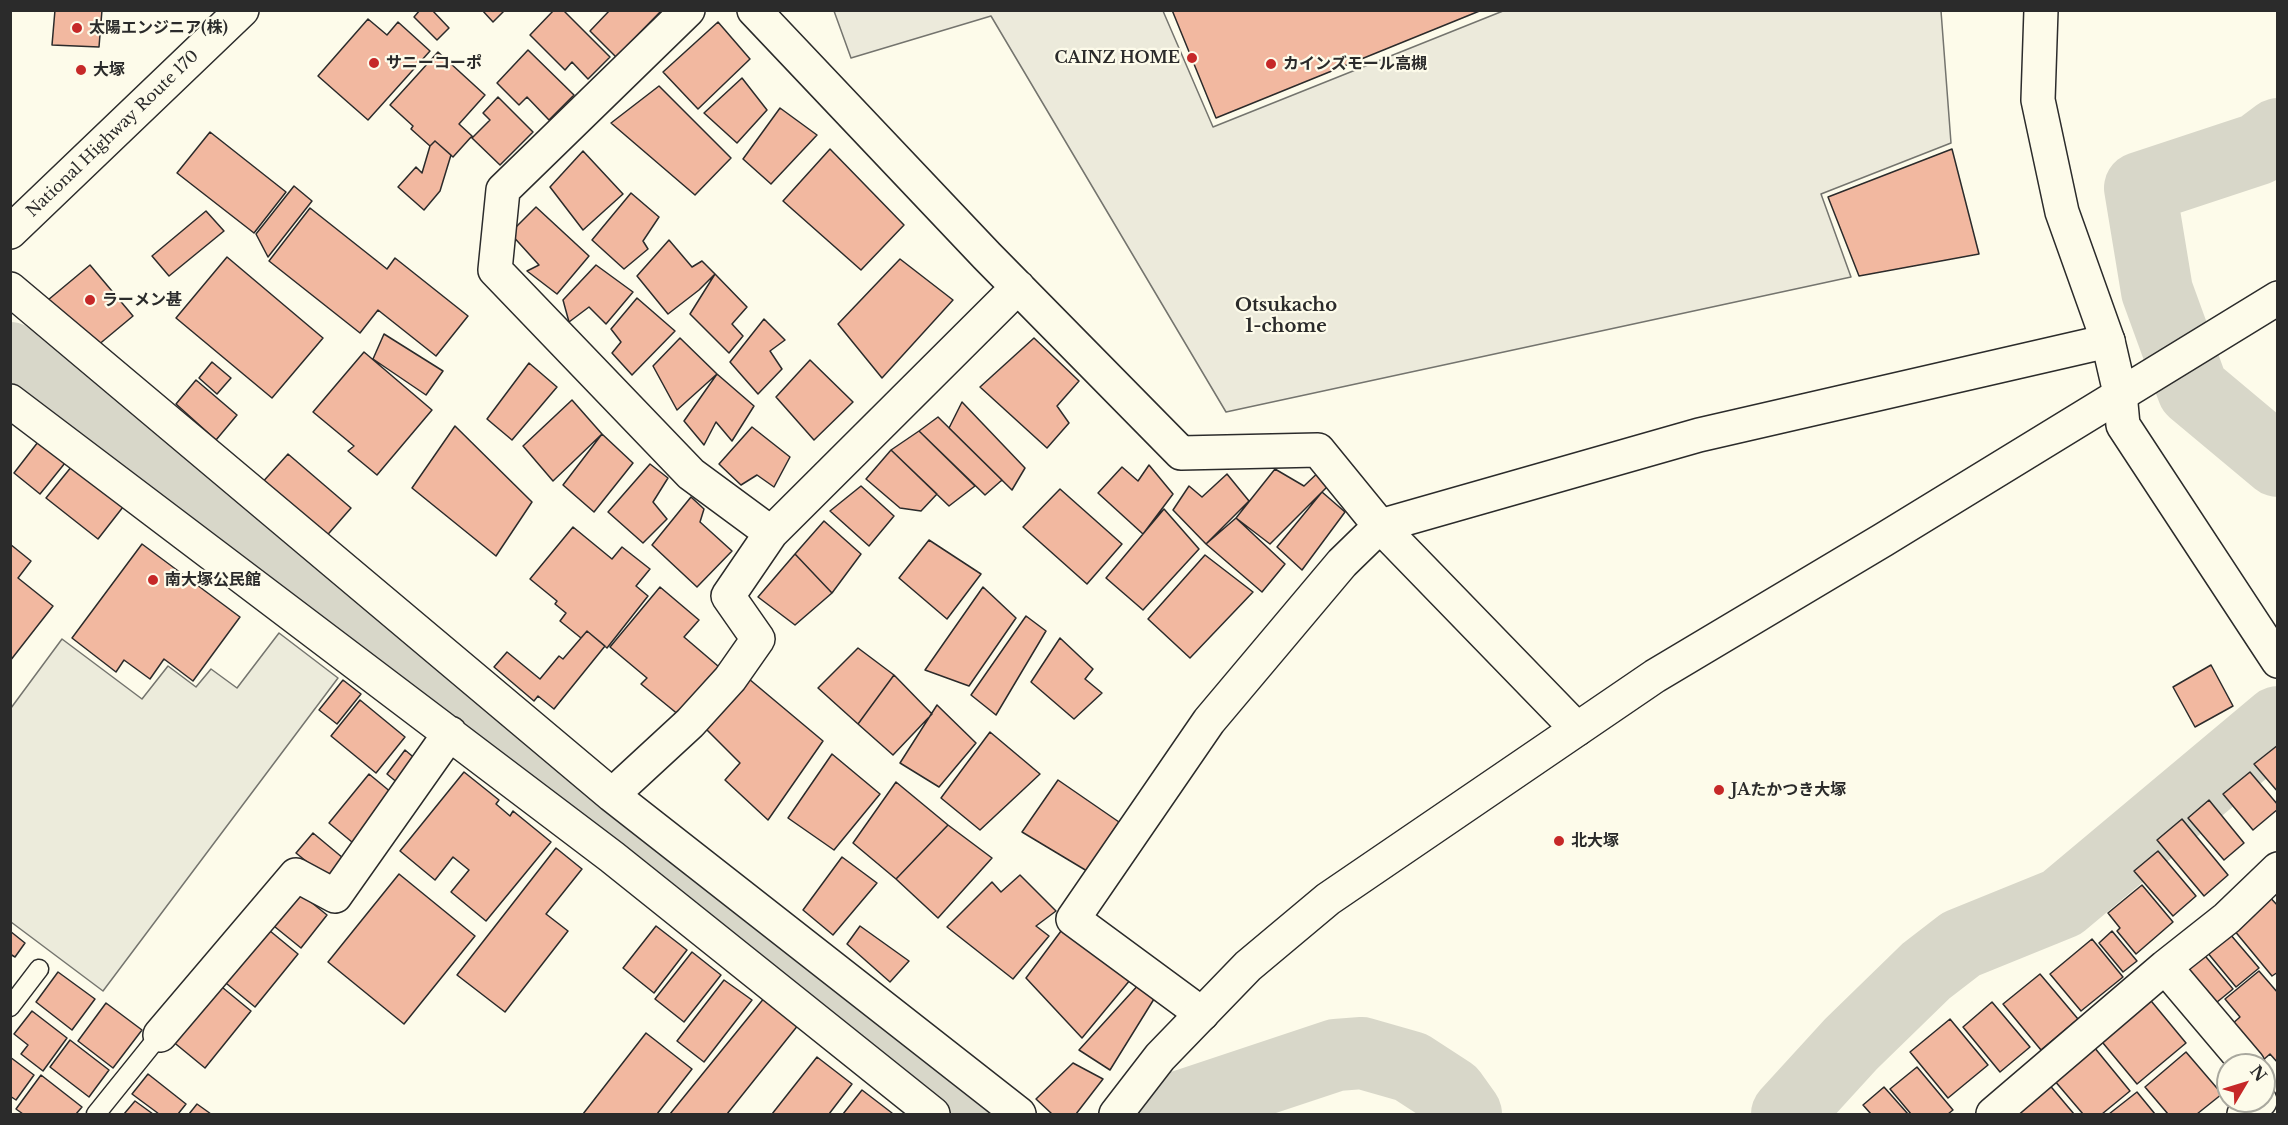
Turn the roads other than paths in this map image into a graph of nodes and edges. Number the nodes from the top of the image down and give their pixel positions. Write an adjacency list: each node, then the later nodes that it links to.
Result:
1 (242, 10): 5 (main road, National Highway Route 170)
2 (688, 10): 13 (main road)
3 (754, 10): 6 (main road)
4 (2041, 10): 9 (main road)
5 (10, 232)
6 (1018, 287): 12 (main road); 13 (main road)
7 (10, 289): 17 (main road)
8 (2277, 298): 10 (main road)
9 (2108, 340): 10 (main road); 12 (main road)
10 (2120, 393): 14 (main road); 15 (main road)
11 (10, 400): 16 (main road)
12 (1380, 525): 15 (main road); 22 (main road)
13 (771, 533): 17 (main road)
14 (2277, 661)
15 (1577, 729): 22 (main road)
16 (450, 733): 23 (main road); 26 (main road)
17 (612, 795): 27 (main road)
18 (2277, 869): 19 (main road)
19 (2165, 967): 24 (main road); 29 (main road)
20 (39, 969): 21 (lane)
21 (10, 1007)
22 (1202, 1014): 28 (main road)
23 (157, 1039): 25 (lane)
24 (2238, 1053)
25 (96, 1114)
26 (933, 1114)
27 (1019, 1114)
28 (1116, 1114)
29 (1993, 1114)

